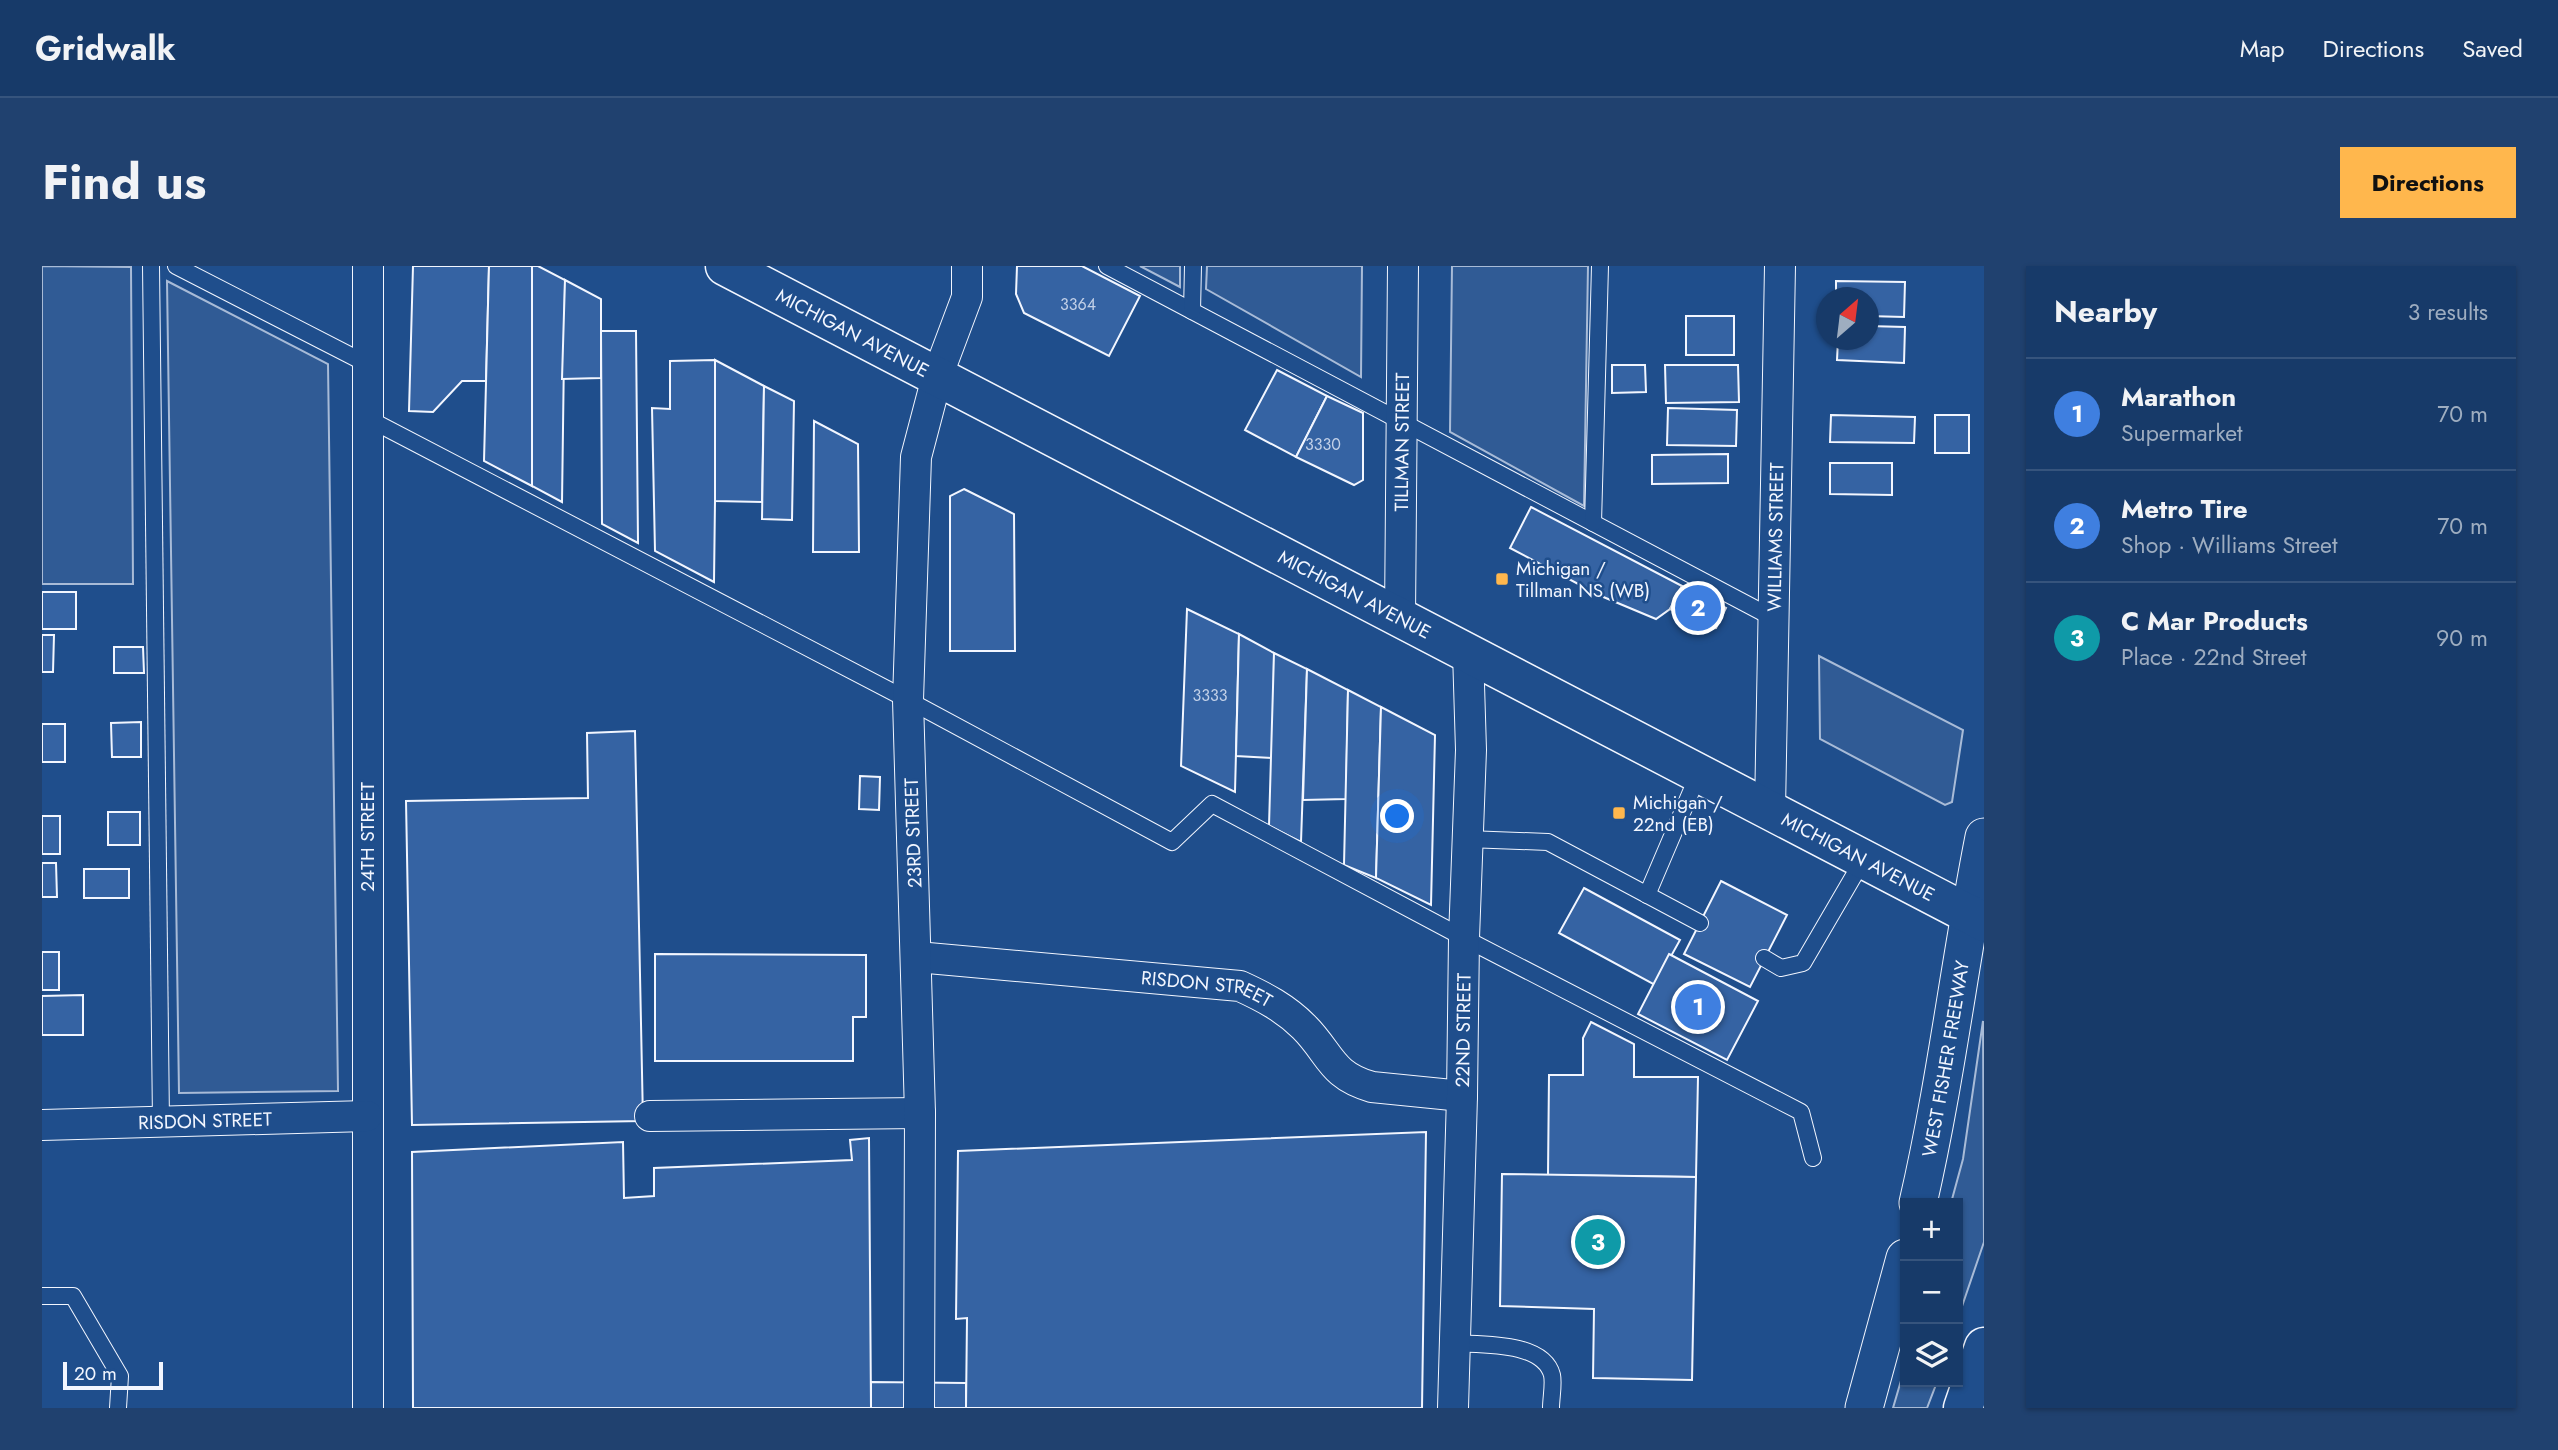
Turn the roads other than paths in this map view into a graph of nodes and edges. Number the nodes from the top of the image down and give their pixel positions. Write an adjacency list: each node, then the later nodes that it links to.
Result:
1 (151, 266): 36 (lane)
2 (176, 266): 12 (lane)
3 (368, 266): 12 (street, 24TH STREET)
4 (724, 266): 13 (main road, MICHIGAN AVENUE)
5 (967, 266): 13 (street, 23RD STREET)
6 (1107, 266): 11 (lane)
7 (1193, 266): 11 (lane)
8 (1403, 266): 15 (street, TILLMAN STREET)
9 (1600, 266): 16 (lane)
10 (1780, 266): 18 (street, WILLIAMS STREET)
11 (1192, 310): 15 (lane)
12 (367, 364): 14 (street, 24TH STREET)
13 (937, 376): 17 (main road, MICHIGAN AVENUE); 20 (street, 23RD STREET)
14 (367, 418): 20 (lane); 34 (street, 24TH STREET)
15 (1402, 422): 16 (lane); 17 (street, TILLMAN STREET)
16 (1593, 523): 18 (lane)
17 (1400, 617): 19 (main road, MICHIGAN AVENUE)
18 (1773, 618): 22 (street, WILLIAMS STREET)
19 (1468, 652): 21 (main road, MICHIGAN AVENUE); 24 (street, 22ND STREET)
20 (908, 700): 29 (lane); 30 (street, 23RD STREET)
21 (1699, 772): 22 (main road, MICHIGAN AVENUE); 26 (lane)
22 (1770, 810): 25 (main road, MICHIGAN AVENUE)
23 (1984, 837): 27 (street, WEST FISHER FREEWAY)
24 (1467, 839): 26 (lane); 29 (street, 22ND STREET)
25 (1863, 860): 27 (main road, MICHIGAN AVENUE); 31 (lane)
26 (1647, 895): 28 (lane)
27 (1976, 918): 39 (street, WEST FISHER FREEWAY)
28 (1700, 923)
29 (1464, 938): 32 (street, 22ND STREET); 38 (lane)
30 (917, 957): 32 (street, RISDON STREET); 33 (street, 23RD STREET)
31 (1764, 958)
32 (1462, 1096): 42 (street, 22ND STREET)
33 (920, 1113): 35 (street); 46 (street, 23RD STREET)
34 (367, 1116): 36 (street, RISDON STREET); 45 (street, 24TH STREET)
35 (650, 1116)
36 (161, 1122): 37 (street, RISDON STREET)
37 (42, 1125)
38 (1812, 1158)
39 (1919, 1198)
40 (1904, 1261): 49 (street)
41 (42, 1296): 44 (lane)
42 (1454, 1343): 47 (street, 22ND STREET); 48 (lane)
43 (1984, 1347): 50 (main road)
44 (118, 1408)
45 (368, 1408)
46 (919, 1408)
47 (1453, 1408)
48 (1551, 1408)
49 (1864, 1408)
50 (1963, 1408)

